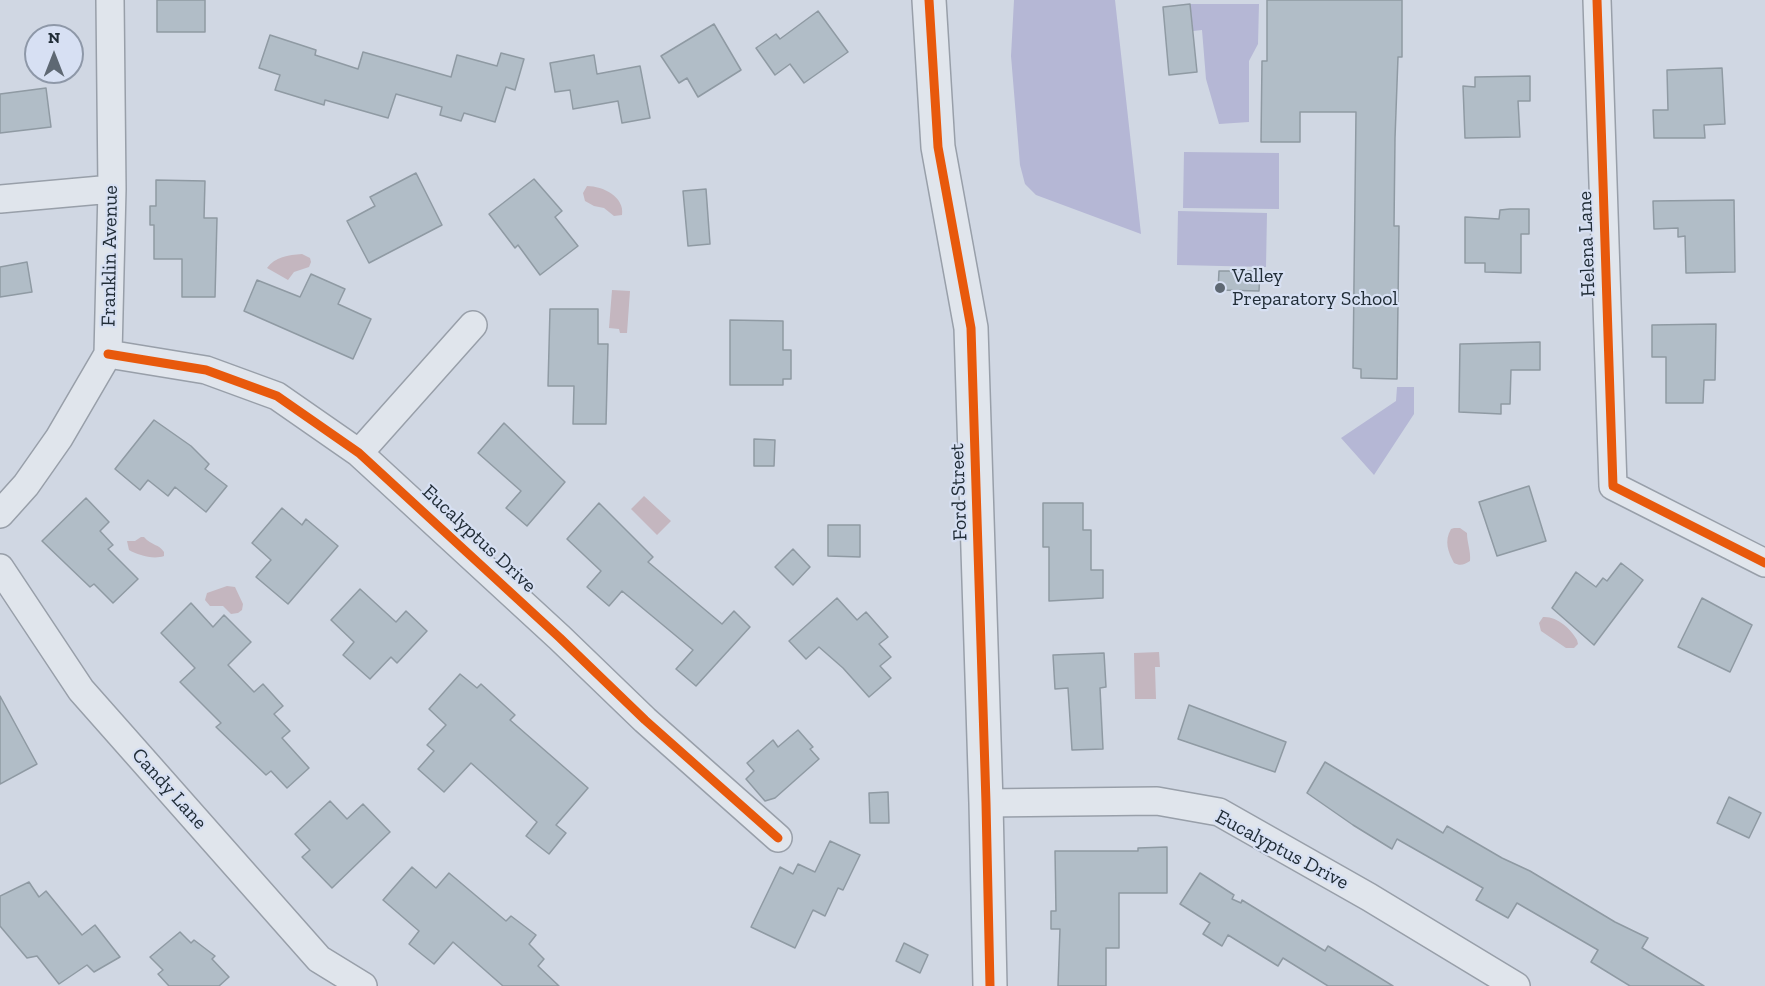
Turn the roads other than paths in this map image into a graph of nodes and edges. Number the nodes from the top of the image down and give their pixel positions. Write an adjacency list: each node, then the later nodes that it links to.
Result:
1 (110, 0): 4 (street, Franklin Avenue)
2 (929, 0): 12 (street, Ford Street)
3 (1596, 0): 10 (street, Helena Lane)
4 (112, 189): 5 (street); 7 (street, Franklin Avenue)
5 (0, 199)
6 (473, 325): 8 (street)
7 (108, 354): 8 (street, Eucalyptus Drive); 9 (street, Franklin Avenue)
8 (359, 453): 13 (street, Eucalyptus Drive)
9 (0, 514)
10 (1765, 562)
11 (0, 568): 14 (street, Candy Lane)
12 (986, 803): 15 (street, Ford Street); 16 (street, Eucalyptus Drive)
13 (778, 838)
14 (363, 986)
15 (990, 986)
16 (1516, 986)

